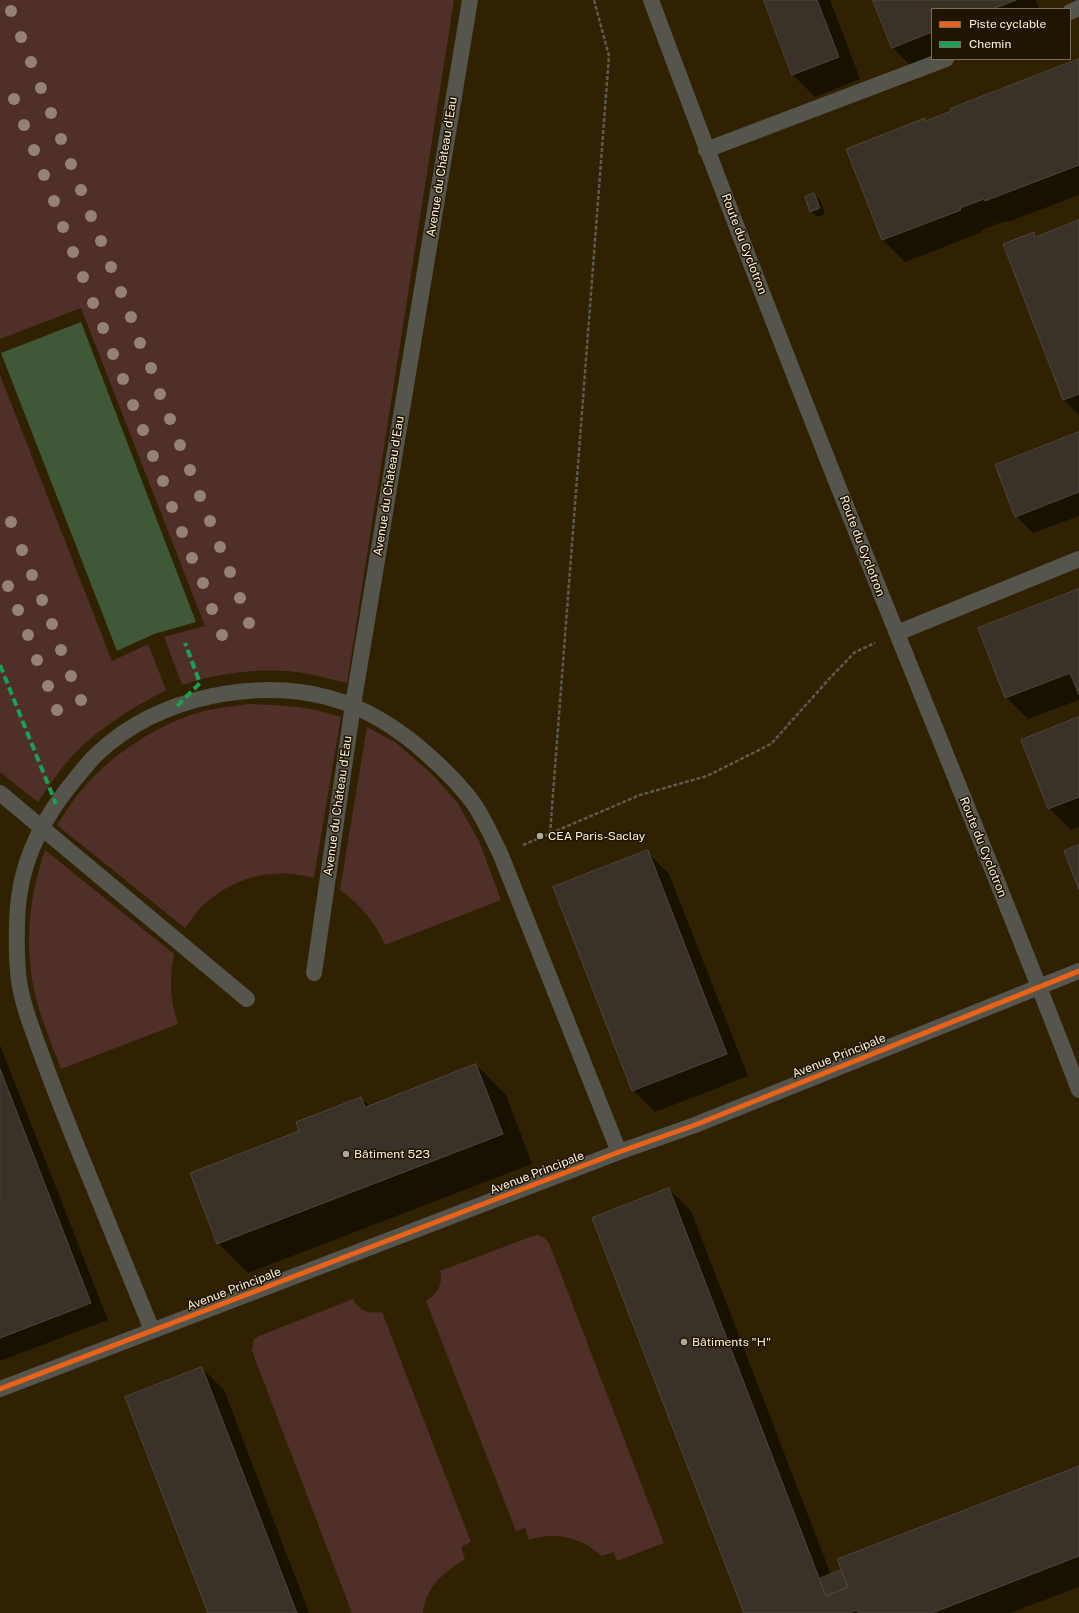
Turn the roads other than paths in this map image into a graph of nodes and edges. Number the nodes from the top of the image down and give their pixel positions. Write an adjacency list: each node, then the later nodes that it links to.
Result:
1 (470, 0): 7 (lane, Avenue du Château d'Eau)
2 (651, 0): 4 (lane, Route du Cyclotron)
3 (943, 60): 4 (lane)
4 (706, 150): 6 (lane, Route du Cyclotron)
5 (1079, 559): 6 (lane)
6 (897, 633): 12 (lane, Route du Cyclotron)
7 (353, 705): 9 (lane); 11 (lane, Avenue du Château d'Eau); 15 (lane)
8 (0, 792): 9 (lane)
9 (41, 827): 13 (lane); 16 (lane)
10 (1079, 971): 12 (lane, Avenue Principale)
11 (314, 973)
12 (1040, 986): 14 (lane, Route du Cyclotron); 15 (lane, Avenue Principale)
13 (247, 1000)
14 (1079, 1090)
15 (619, 1152): 16 (lane, Avenue Principale)
16 (152, 1330): 17 (lane, Avenue Principale)
17 (0, 1389)

